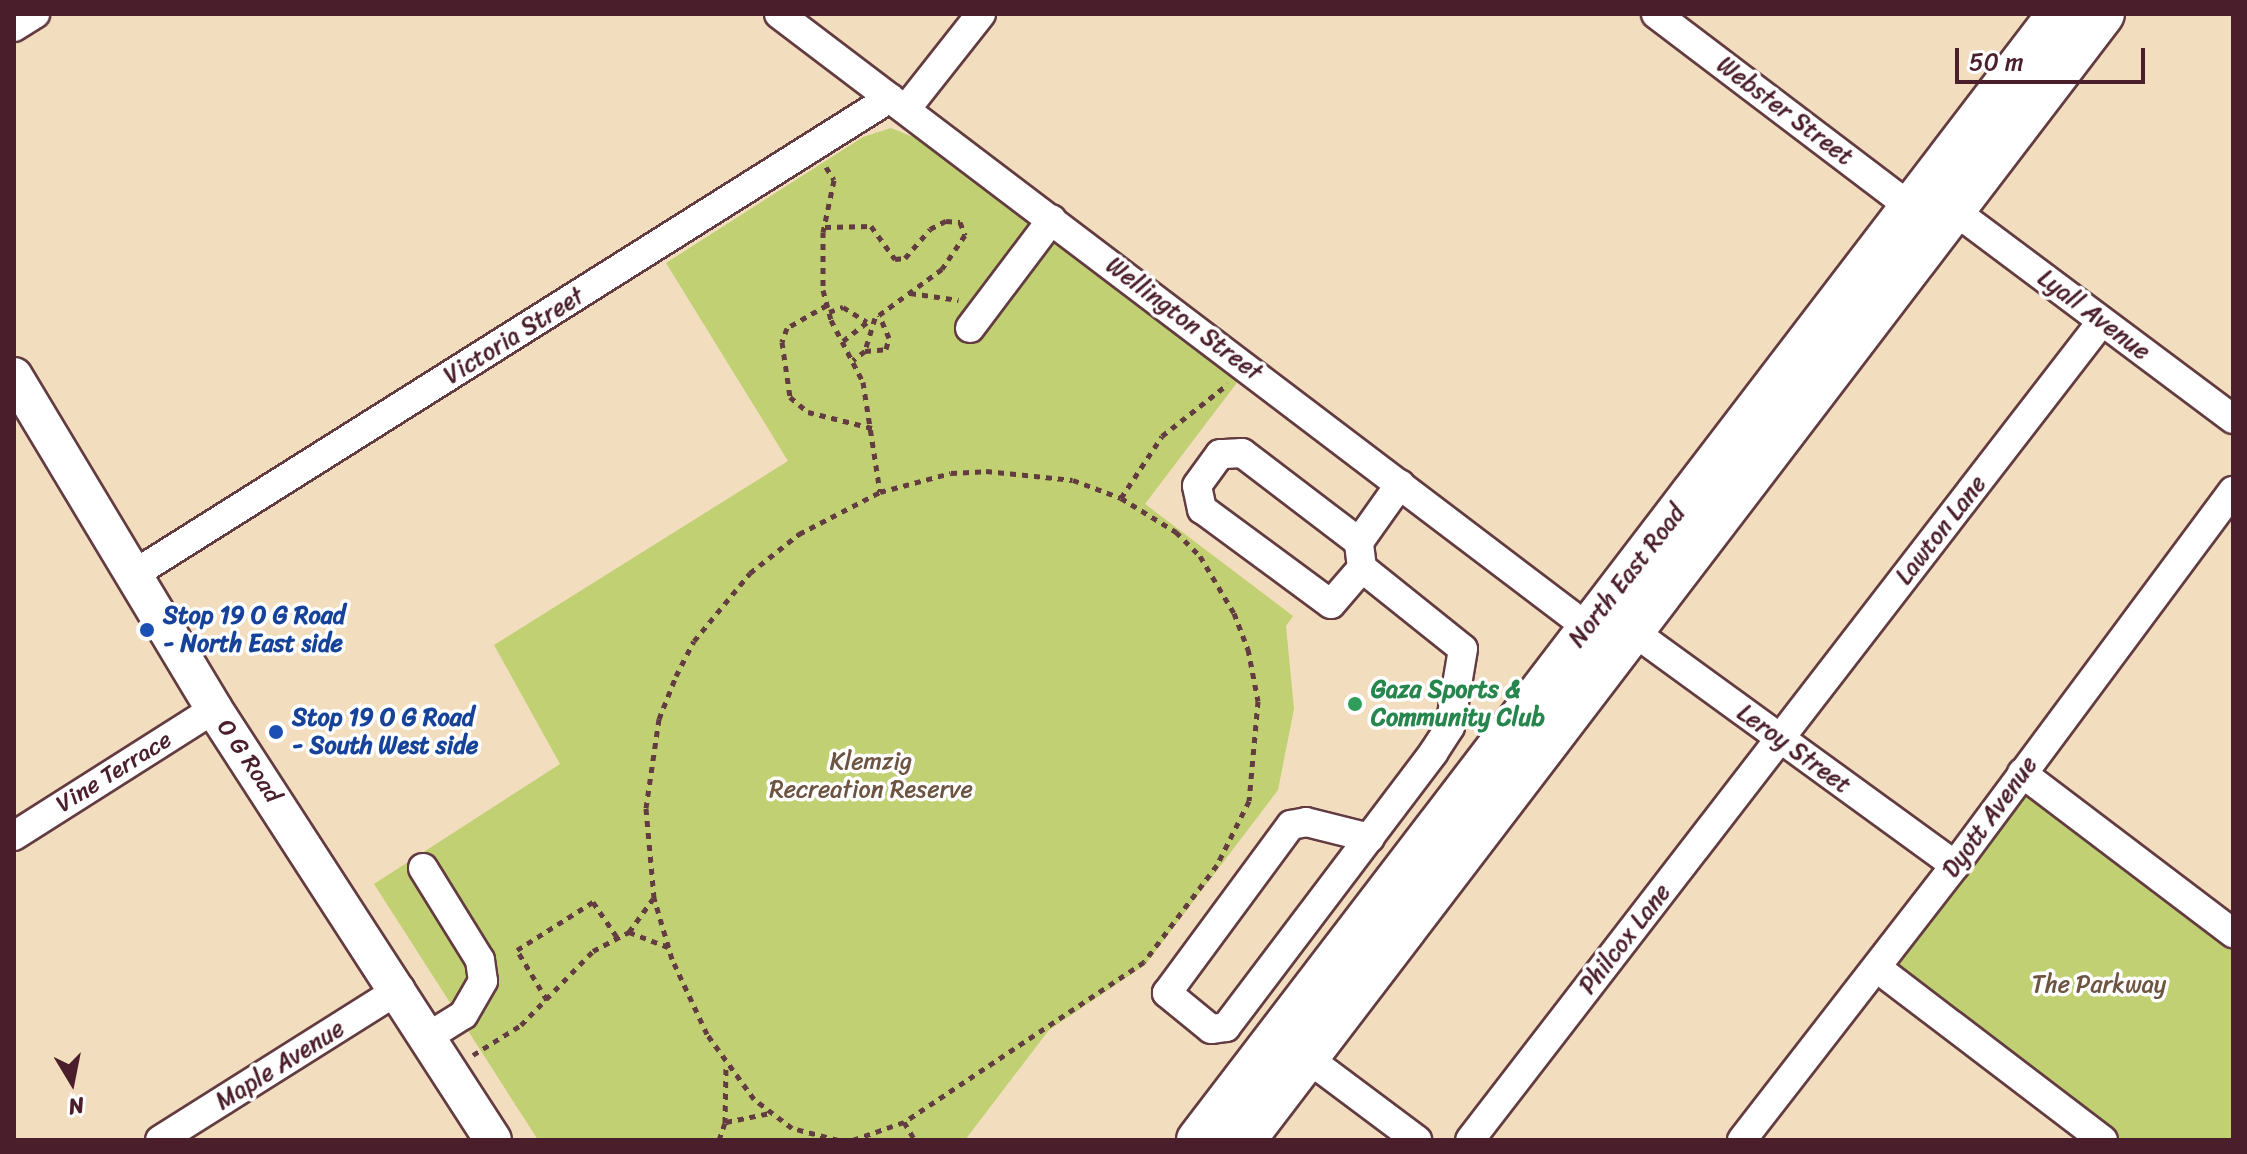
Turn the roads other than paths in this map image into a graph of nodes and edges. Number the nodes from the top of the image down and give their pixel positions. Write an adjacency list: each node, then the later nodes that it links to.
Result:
1 (35, 14): 7 (street)
2 (779, 14): 8 (street, Wellington Street)
3 (981, 14): 8 (street, Victoria Street)
4 (1656, 14): 9 (street, Webster Street)
5 (2059, 14): 9 (highway, North East Road)
6 (2103, 14): 10 (highway, North East Road)
7 (14, 27)
8 (898, 103): 11 (street, Wellington Street); 19 (street, Victoria Street)
9 (1913, 209): 10 (highway); 20 (highway, North East Road)
10 (1955, 211): 13 (street, Lyall Avenue); 21 (highway, North East Road)
11 (1052, 219): 12 (street); 16 (street, Wellington Street)
12 (975, 321)
13 (2102, 321): 15 (street, Lyall Avenue); 23 (street, Lawton Lane)
14 (14, 376): 19 (main road, O G Road)
15 (2233, 419)
16 (1400, 484): 18 (street); 20 (street, Wellington Street)
17 (2233, 491): 24 (street, Dyott Avenue)
18 (1361, 555): 18 (street); 26 (street)
19 (136, 573): 22 (main road, O G Road)
20 (1587, 627): 21 (highway); 33 (highway, North East Road)
21 (1634, 632): 23 (street, Leroy Street); 33 (highway, North East Road)
22 (214, 709): 25 (street, Vine Terrace); 31 (main road, O G Road)
23 (1781, 739): 27 (street, Leroy Street); 39 (street, Philcox Lane)
24 (2022, 773): 27 (street, Dyott Avenue); 29 (street)
25 (14, 836)
26 (1370, 838): 26 (street)
27 (1955, 865): 30 (street, Dyott Avenue)
28 (423, 868): 32 (street)
29 (2233, 933)
30 (1877, 968): 40 (street, Dyott Avenue); 41 (street)
31 (400, 989): 32 (main road, O G Road); 34 (street, Maple Avenue)
32 (429, 1036): 35 (main road, O G Road)
33 (1292, 1046): 36 (highway, North East Road); 37 (highway, North East Road); 38 (street)
34 (160, 1140)
35 (493, 1140)
36 (1198, 1140)
37 (1244, 1140)
38 (1417, 1140)
39 (1470, 1140)
40 (1742, 1140)
41 (2103, 1140)

